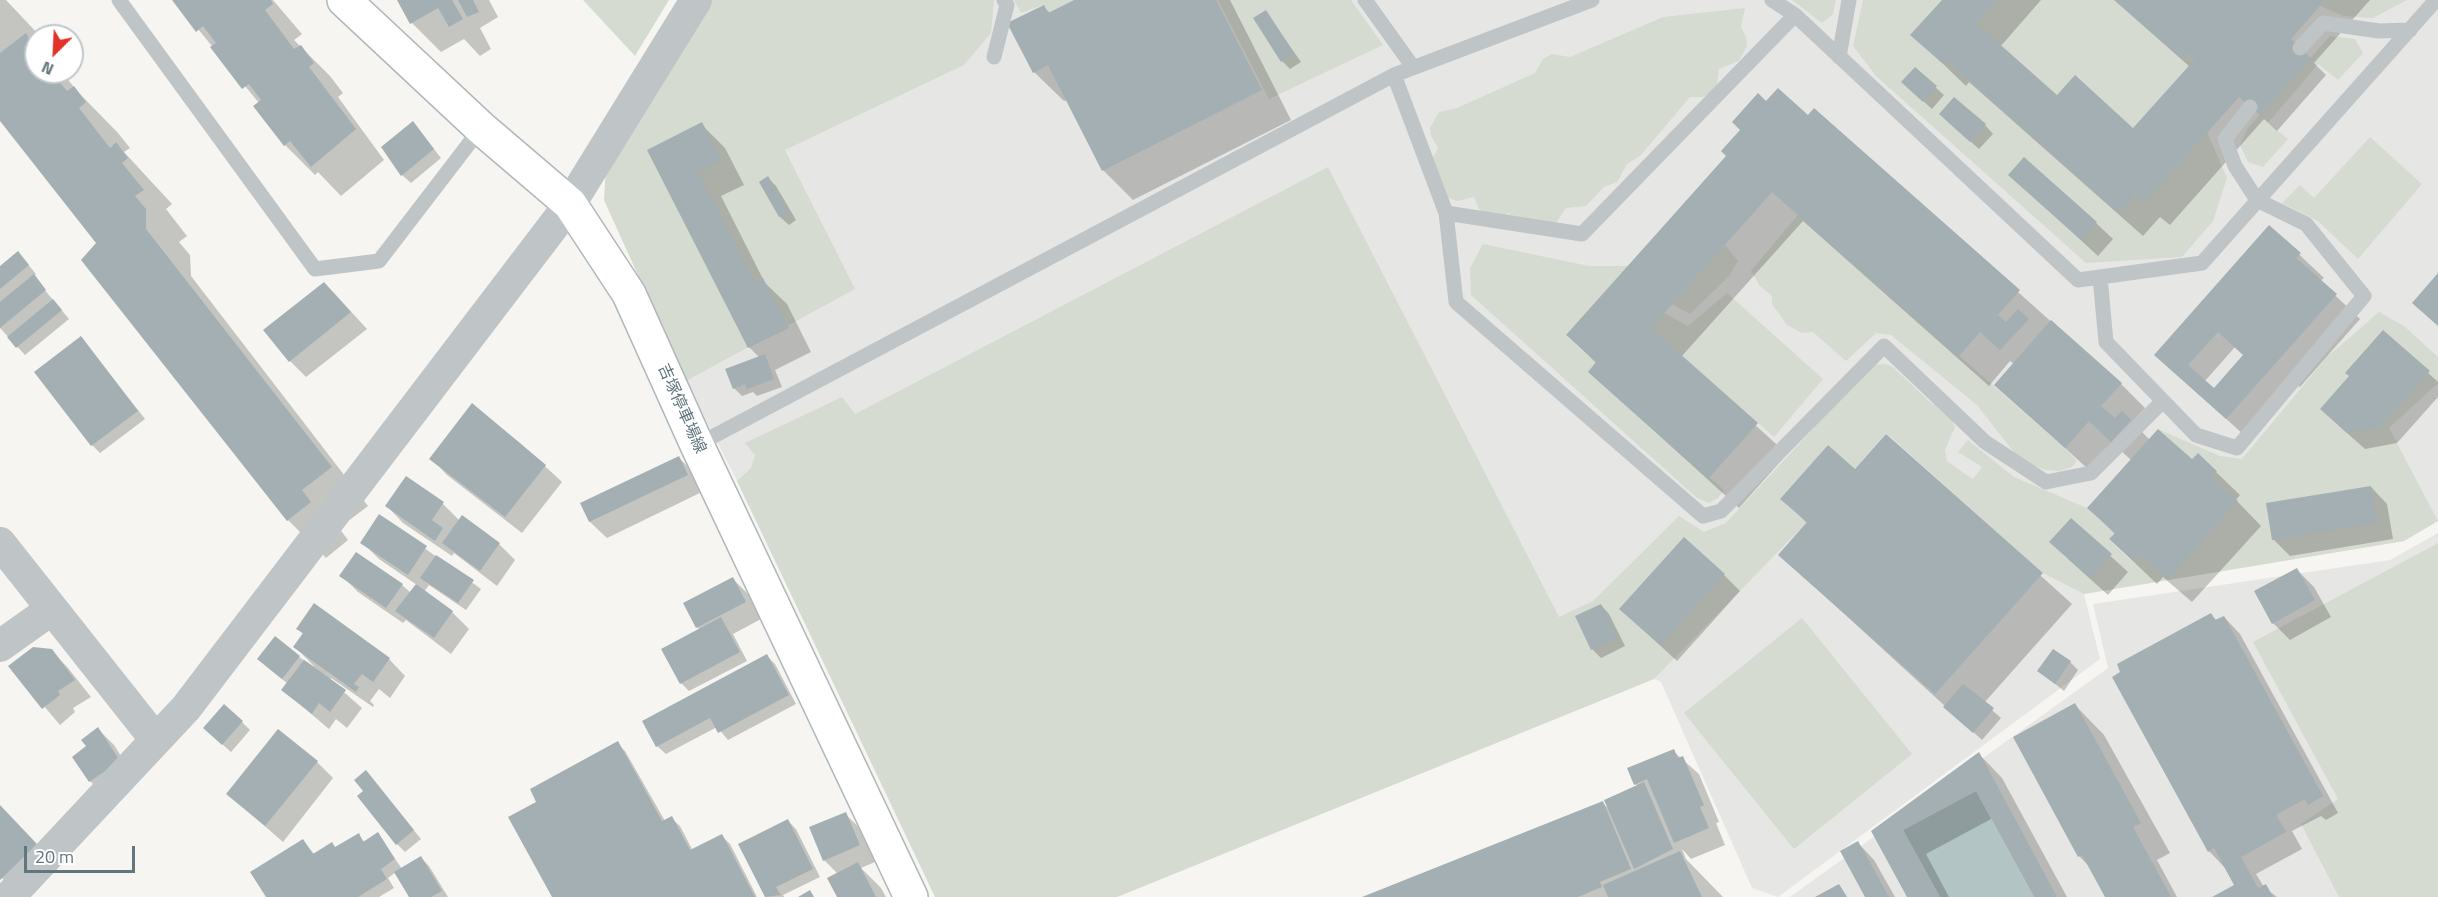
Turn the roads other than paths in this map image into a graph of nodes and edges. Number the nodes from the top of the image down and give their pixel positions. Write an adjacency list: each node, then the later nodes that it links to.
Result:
1 (119, 0): 18 (lane)
2 (344, 0): 18 (main road, 吉塚停車場線)
3 (696, 0): 20 (street)
4 (1004, 0): 13 (lane)
5 (1365, 0): 15 (lane)
6 (1592, 0): 15 (lane)
7 (1772, 0): 10 (lane)
8 (1849, 0): 14 (lane)
9 (2436, 0): 11 (lane)
10 (1795, 15): 14 (lane); 21 (lane)
11 (2410, 30): 12 (lane); 19 (lane)
12 (2300, 48)
13 (994, 57)
14 (1839, 57): 22 (lane)
15 (1413, 67): 16 (lane)
16 (1394, 75): 21 (lane); 24 (lane)
17 (2250, 107): 19 (lane)
18 (481, 128): 20 (main road, 吉塚停車場線)
19 (2257, 200): 22 (lane); 23 (lane)
20 (570, 204): 24 (main road, 吉塚停車場線); 28 (street)
21 (1446, 213): 23 (lane)
22 (2100, 277): 23 (lane)
23 (2162, 402)
24 (697, 445): 30 (main road, 吉塚停車場線)
25 (0, 543): 26 (street)
26 (52, 609): 27 (street); 28 (street)
27 (0, 646)
28 (156, 740): 29 (street)
29 (9, 897)
30 (911, 897)

